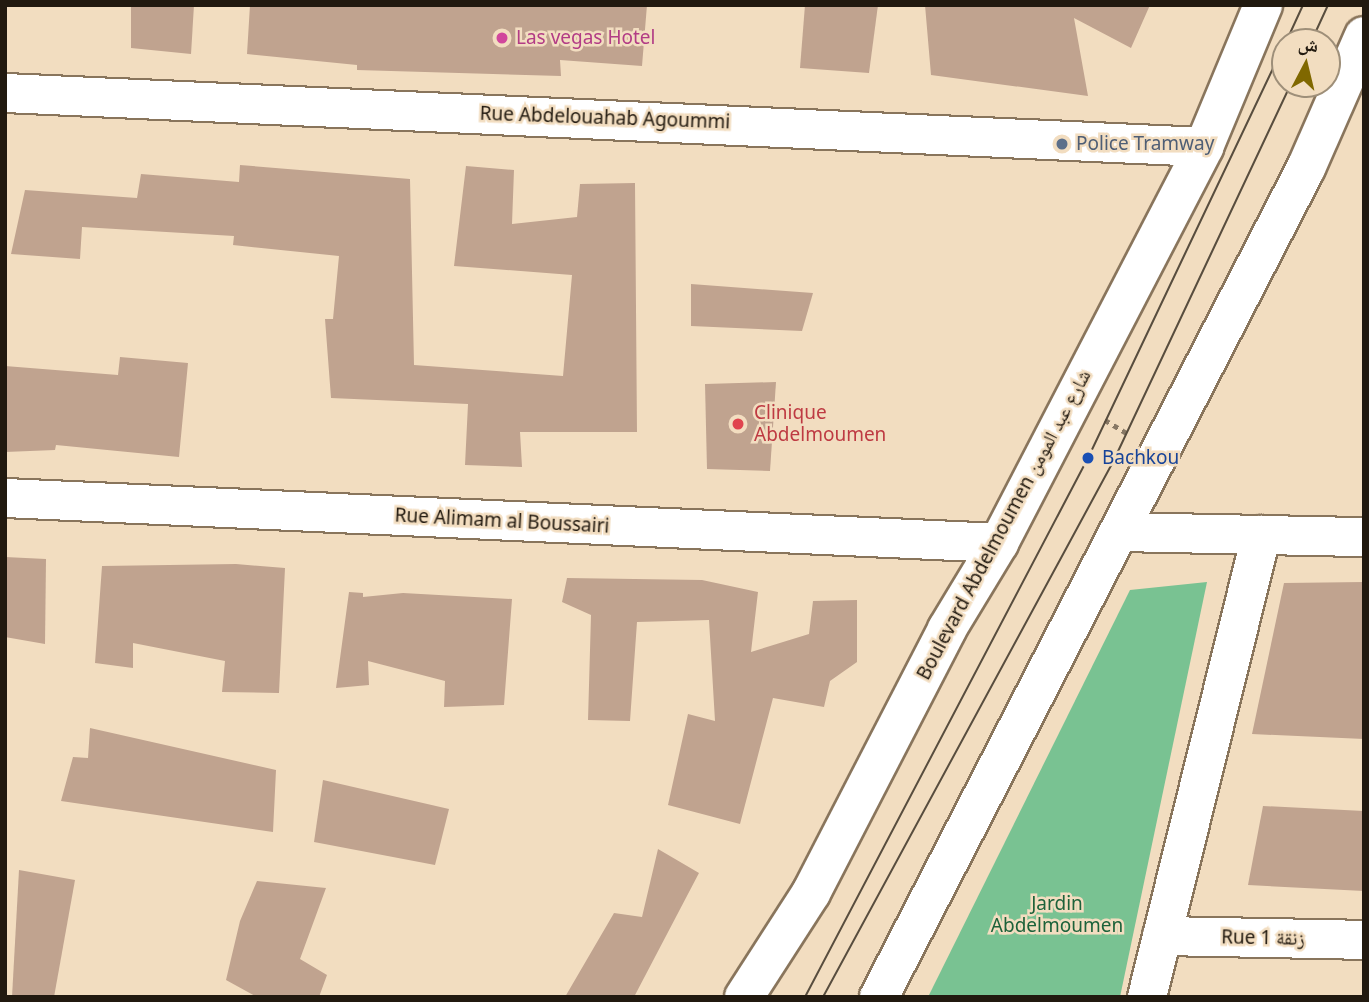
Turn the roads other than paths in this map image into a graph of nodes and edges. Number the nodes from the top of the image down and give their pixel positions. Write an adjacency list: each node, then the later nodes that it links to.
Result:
1 (1263, 5): 4 (street, Boulevard Abdelmoumen شارع عبد المومن)
2 (1364, 36): 6 (street)
3 (5, 93): 4 (street, Rue Abdelouahab Agoummi)
4 (1204, 147): 9 (street, Boulevard Abdelmoumen شارع عبد المومن)
5 (5, 498): 9 (street, Rue Alimam al Boussairi)
6 (1120, 532): 7 (street); 13 (street)
7 (1261, 535): 8 (street); 10 (street)
8 (1364, 537)
9 (999, 543): 12 (street, Boulevard Abdelmoumen شارع عبد المومن)
10 (1162, 936): 11 (street, Rue 1 زنقة); 14 (street)
11 (1364, 940)
12 (744, 997)
13 (879, 997)
14 (1147, 997)

